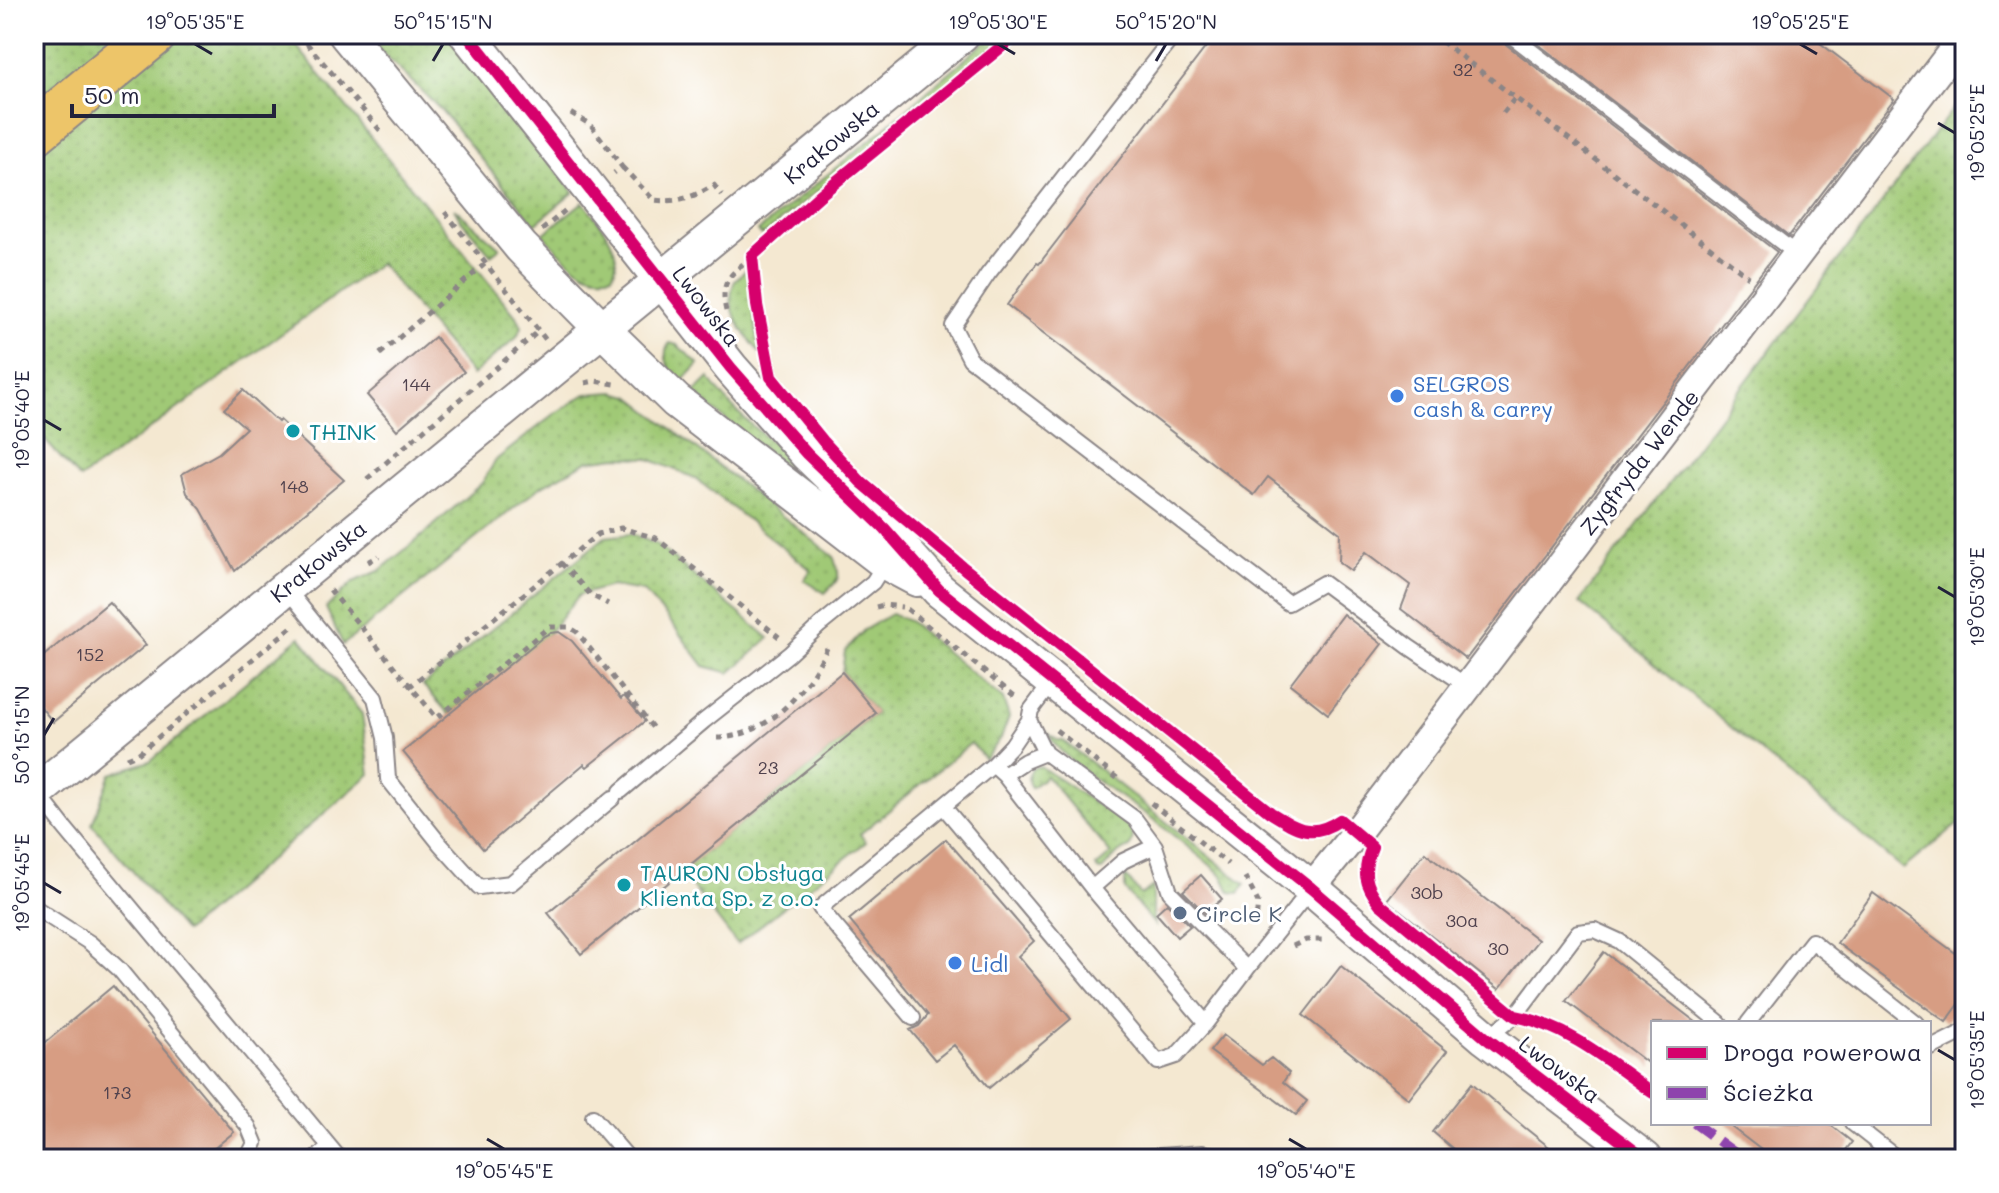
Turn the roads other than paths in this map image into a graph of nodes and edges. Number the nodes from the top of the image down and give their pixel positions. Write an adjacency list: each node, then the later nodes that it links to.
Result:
1 (154, 34): 8 (main road)
2 (346, 34): 11 (street, Lwowska)
3 (467, 34): 10 (street, Lwowska)
4 (962, 34): 10 (street, Krakowska)
5 (1175, 34): 16 (lane)
6 (1509, 34): 9 (lane)
7 (1965, 35): 9 (street, Zygfryda Wende)
8 (34, 133)
9 (1798, 255): 16 (street, Zygfryda Wende)
10 (662, 281): 11 (street, Krakowska); 14 (street, Lwowska)
11 (601, 328): 12 (street, Lwowska); 13 (street, Krakowska)
12 (885, 562): 13 (lane); 14 (street, Lwowska)
13 (286, 588): 20 (street, Krakowska)
14 (939, 590): 15 (street, Lwowska)
15 (1053, 682): 17 (lane); 24 (street, Lwowska)
16 (1467, 686): 24 (street, Zygfryda Wende)
17 (1029, 720): 18 (lane); 19 (lane)
18 (1045, 753): 19 (lane); 22 (lane)
19 (998, 770): 21 (lane); 23 (lane)
20 (35, 792): 37 (lane)
21 (943, 806): 27 (lane); 31 (lane)
22 (1155, 846): 23 (lane); 26 (lane)
23 (1092, 888): 31 (lane)
24 (1311, 888): 26 (lane); 33 (street, Lwowska)
25 (34, 907): 38 (lane)
26 (1247, 969): 31 (lane)
27 (913, 1018)
28 (1718, 1021): 33 (lane)
29 (1750, 1021): 30 (lane)
30 (1913, 1021)
31 (1206, 1023)
32 (1965, 1031): 34 (lane)
33 (1486, 1038): 44 (street, Lwowska)
34 (1933, 1042)
35 (593, 1117): 41 (lane)
36 (1855, 1125): 45 (lane)
37 (330, 1147): 39 (lane); 40 (lane)
38 (247, 1159)
39 (315, 1159)
40 (340, 1159)
41 (629, 1159)
42 (1139, 1159): 43 (lane)
43 (1236, 1159)
44 (1645, 1159)
45 (1898, 1159)

